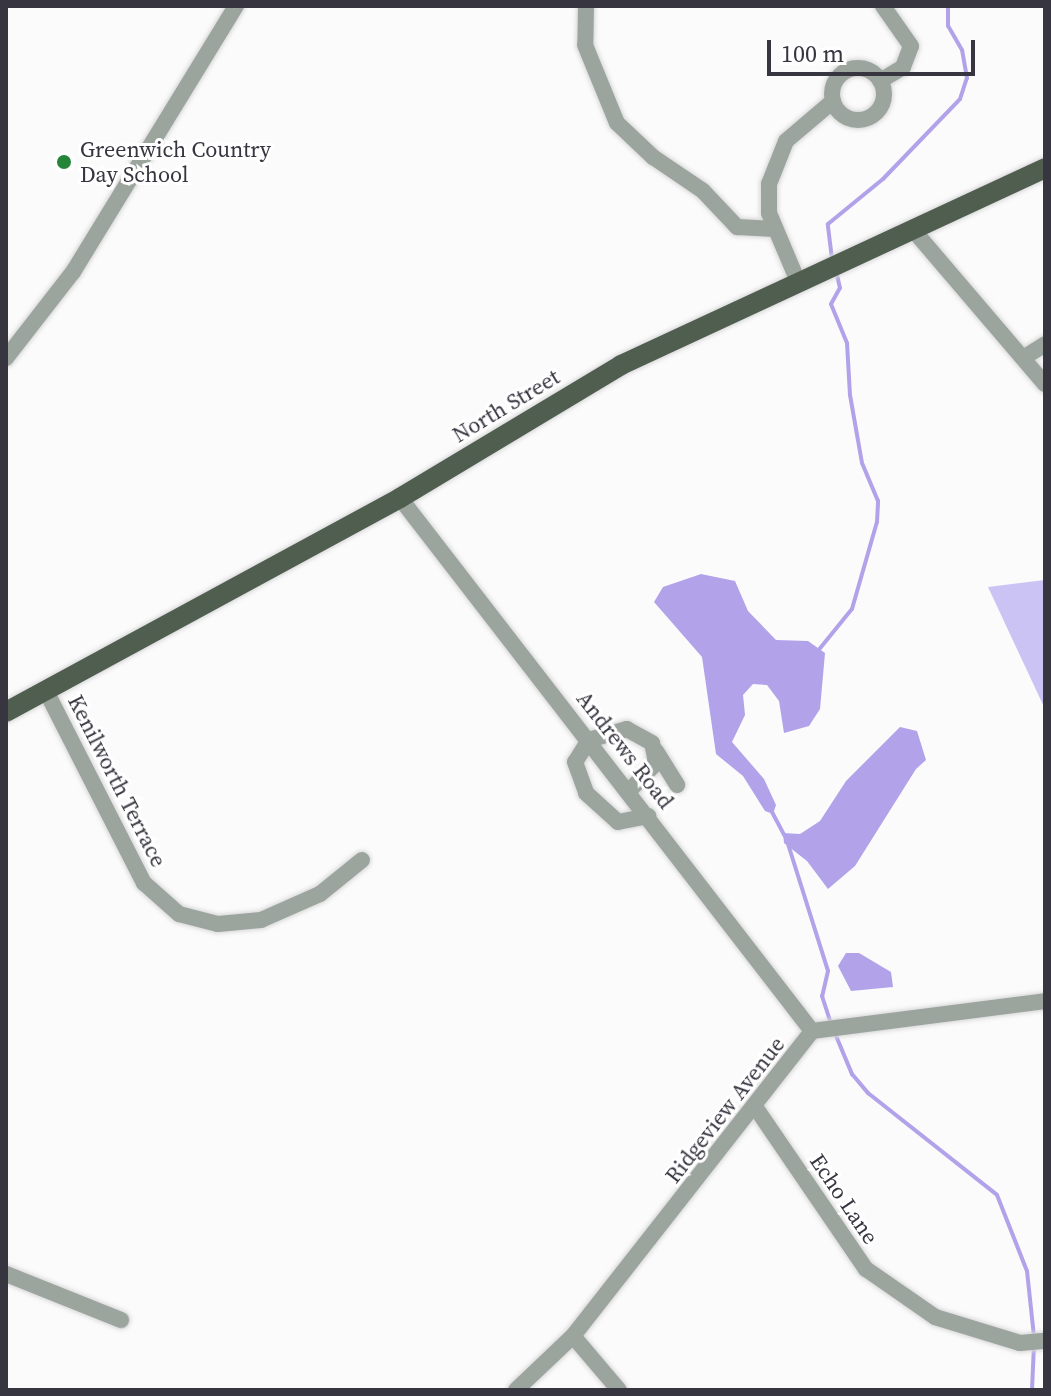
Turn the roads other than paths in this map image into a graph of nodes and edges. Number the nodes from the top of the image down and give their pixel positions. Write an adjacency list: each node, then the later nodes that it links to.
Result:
1 (236, 6): 11 (street)
2 (586, 6): 7 (street)
3 (883, 6): 4 (street)
4 (880, 81): 5 (street); 5 (street)
5 (833, 101): 7 (street)
6 (1045, 168): 8 (main road, North Street)
7 (775, 229): 9 (street)
8 (915, 232): 9 (main road, North Street); 12 (street)
9 (799, 284): 14 (main road, North Street)
10 (1045, 344): 12 (street)
11 (6, 358)
12 (1023, 358): 13 (street)
13 (1045, 384)
14 (400, 498): 15 (main road, North Street); 17 (street, Andrews Road)
15 (46, 691): 16 (main road, North Street); 22 (street, Kenilworth Terrace)
16 (6, 712)
17 (589, 740): 18 (street); 20 (street, Andrews Road); 21 (street)
18 (656, 751): 19 (street); 20 (street)
19 (677, 785)
20 (629, 791): 21 (street, Andrews Road)
21 (648, 816): 24 (street, Andrews Road)
22 (362, 860)
23 (1045, 1001): 24 (street)
24 (825, 1030): 25 (street, Ridgeview Avenue)
25 (756, 1108): 28 (street, Ridgeview Avenue); 29 (street, Echo Lane)
26 (6, 1274): 27 (street)
27 (121, 1320)
28 (573, 1336): 30 (street, Ridgeview Avenue); 31 (street)
29 (1043, 1342)
30 (516, 1390)
31 (619, 1390)

